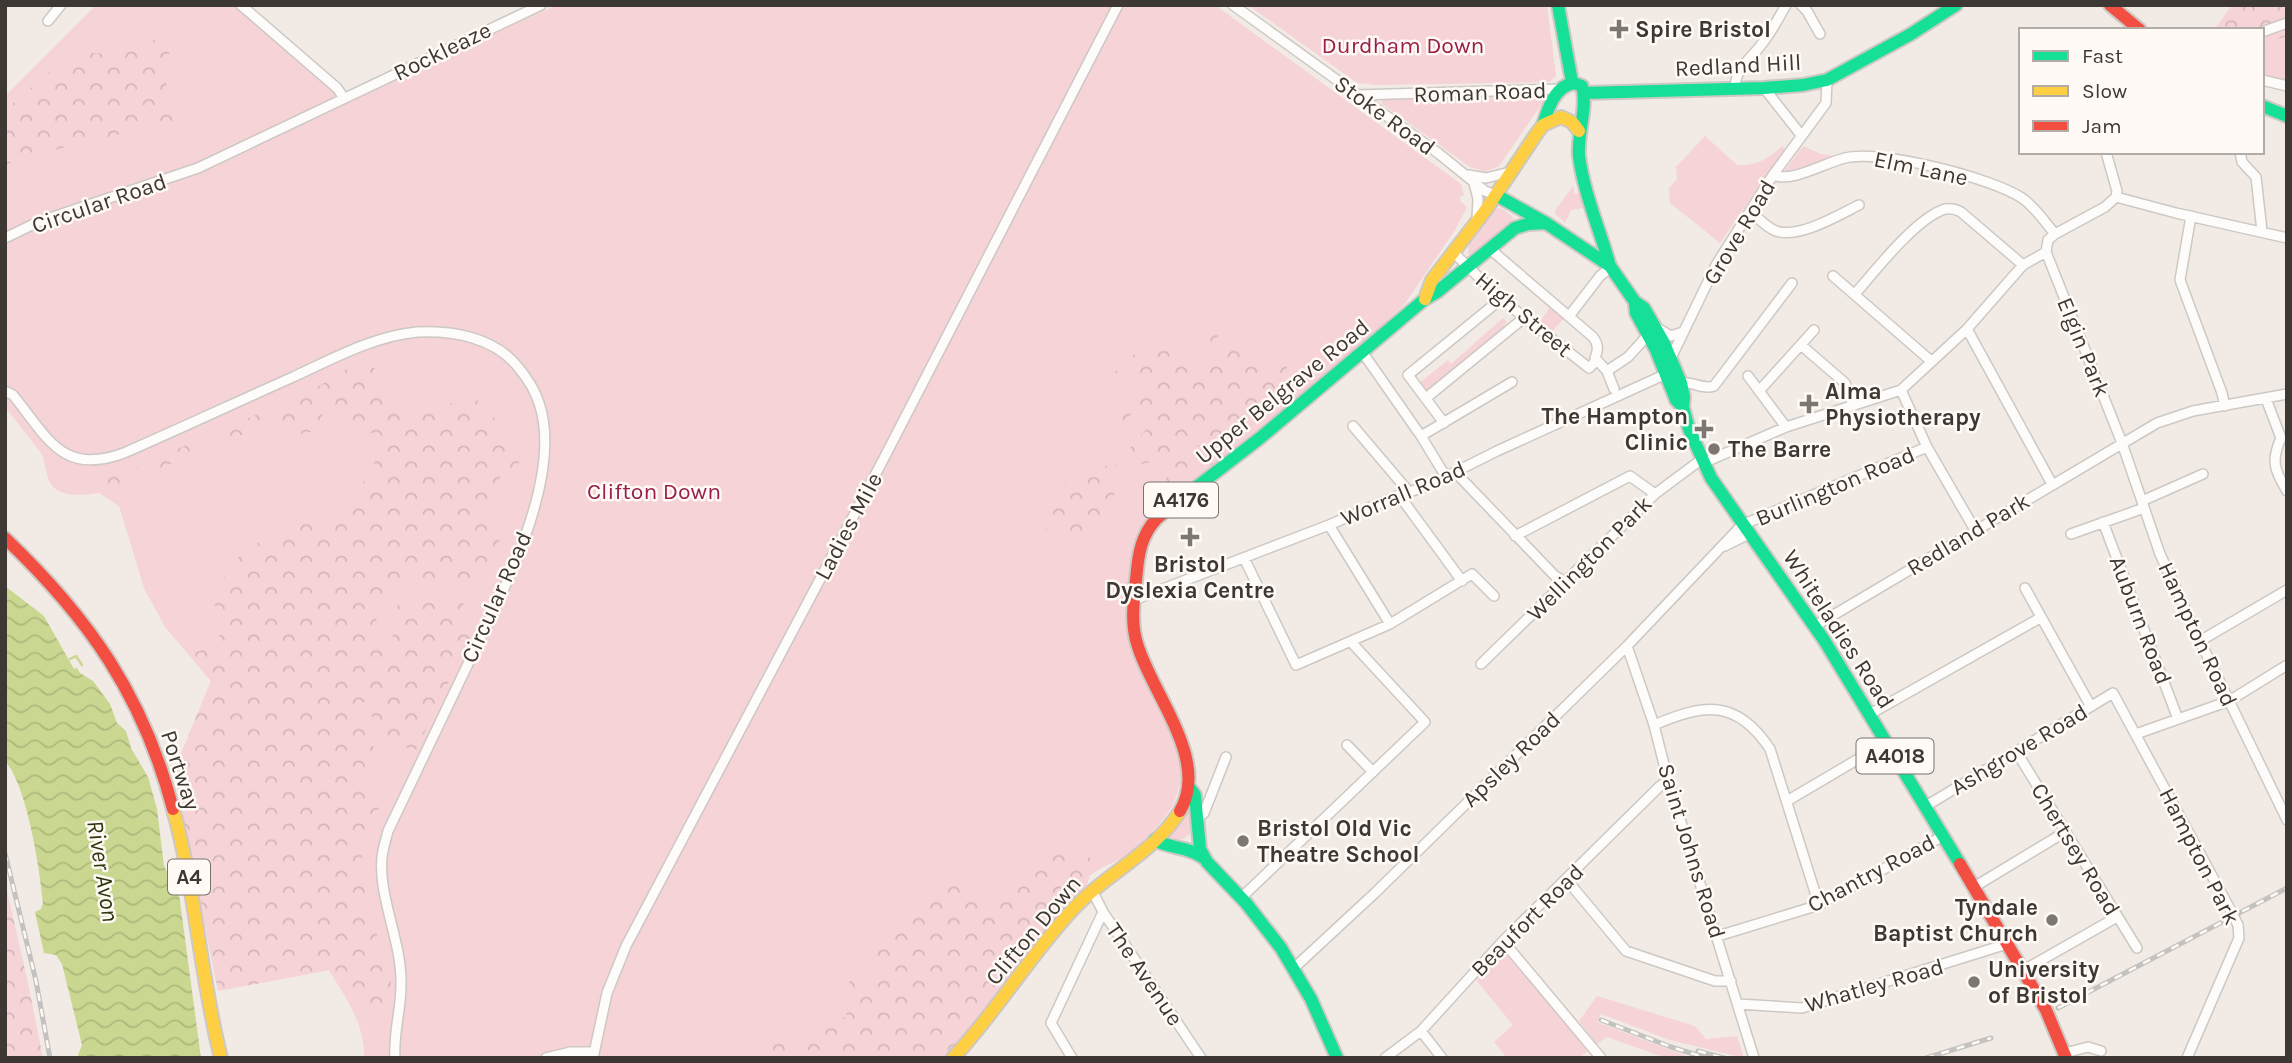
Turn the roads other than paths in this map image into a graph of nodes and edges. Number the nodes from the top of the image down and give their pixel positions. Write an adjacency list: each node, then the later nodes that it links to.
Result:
1 (61, 5): 11 (street)
2 (241, 5): 23 (street)
3 (541, 5): 23 (street, Rockleaze)
4 (1118, 5): 161 (street, Ladies Mile)
5 (1233, 5): 22 (street, Stoke Road)
6 (1558, 5): 19 (main road)
7 (1786, 5): 21 (street)
8 (1956, 5): 16 (main road, Redland Hill)
9 (2110, 5): 13 (main road)
10 (1807, 8): 15 (street)
11 (48, 21)
12 (2287, 23): 14 (street)
13 (2138, 28)
14 (2264, 31)
15 (1820, 34)
16 (1827, 79): 20 (main road, Redland Hill); 28 (street, Grove Road)
17 (2264, 80): 18 (street)
18 (2287, 86)
19 (1574, 87): 21 (main road, Redland Hill); 22 (street, Roman Road); 26 (main road, Upper Belgrave Road); 27 (main road)
20 (1764, 88): 21 (main road, Redland Hill); 28 (street)
21 (1735, 89)
22 (1357, 95): 33 (street, Stoke Road)
23 (344, 98): 44 (street, Circular Road)
24 (2264, 107): 25 (main road)
25 (2287, 117)
26 (1544, 125): 27 (main road); 31 (main road, Upper Belgrave Road)
27 (1579, 131): 41 (main road)
28 (1801, 135): 32 (street, Grove Road)
29 (2107, 154): 35 (street)
30 (2240, 154): 42 (street)
31 (1510, 172): 33 (street); 34 (main road, Upper Belgrave Road)
32 (1773, 175): 37 (street, Grove Road); 43 (street, Elm Lane)
33 (1471, 179): 34 (street, Stoke Road); 39 (street)
34 (1496, 195): 39 (main road, Upper Belgrave Road / A4176); 40 (main road, Whiteladies Road / A4018)
35 (2116, 197): 38 (street); 43 (street)
36 (1859, 205): 37 (street)
37 (1750, 211): 63 (street, Grove Road)
38 (2191, 216): 42 (street); 82 (street)
39 (1477, 219): 48 (main road, Upper Belgrave Road / A4176)
40 (1546, 223): 46 (main road, Whiteladies Road / A4018); 47 (main road, Upper Belgrave Road / A4176)
41 (1597, 227): 46 (main road); 51 (main road)
42 (2262, 231): 45 (street)
43 (2055, 233): 49 (street)
44 (5, 238)
45 (2287, 238)
46 (1572, 240): 51 (main road, Whiteladies Road / A4018)
47 (1490, 249): 52 (main road, Upper Belgrave Road / A4176); 58 (street)
48 (1453, 252): 52 (street, High Street); 56 (main road, Upper Belgrave Road / A4176)
49 (2046, 252): 50 (street); 89 (street, Elgin Park)
50 (2023, 265): 55 (street); 60 (street)
51 (1611, 266): 58 (street); 62 (main road, Whiteladies Road / A4018)
52 (1467, 267): 56 (main road, Upper Belgrave Road / A4176); 57 (street, High Street)
53 (1833, 276): 55 (street)
54 (1792, 283): 73 (street)
55 (1854, 294): 68 (street)
56 (1425, 299): 65 (main road, Upper Belgrave Road / A4176)
57 (1501, 299): 59 (street, High Street); 79 (street)
58 (1570, 315): 67 (street)
59 (1525, 317): 67 (street, High Street); 79 (street)
60 (1967, 329): 68 (street); 94 (street)
61 (1814, 330): 64 (street)
62 (1652, 331): 63 (street); 66 (main road, Whiteladies Road / A4018); 69 (street); 70 (main road, Whiteladies Road / A4018)
63 (1684, 332): 66 (street, Grove Road)
64 (1801, 345): 77 (street); 81 (street)
65 (1363, 353): 87 (street); 112 (main road, Upper Belgrave Road / A4176)
66 (1671, 358): 73 (main road, Whiteladies Road / A4018)
67 (1596, 361): 69 (street)
68 (1931, 361): 75 (street)
69 (1607, 372): 74 (street)
70 (1666, 374): 83 (main road, Whiteladies Road / A4018); 93 (street, Worrall Road)
71 (1748, 376): 77 (street)
72 (1512, 382): 84 (street)
73 (1681, 383): 83 (main road, Whiteladies Road / A4018)
74 (1614, 389)
75 (1901, 390): 81 (street, Wellington Park); 90 (street)
76 (5, 391): 164 (street, Circular Road)
77 (1759, 391): 86 (street)
78 (2287, 394): 80 (street, Redland Park)
79 (1426, 398): 84 (street)
80 (2266, 400): 82 (street, Redland Park); 88 (street)
81 (1853, 406): 86 (street, Wellington Park)
82 (2225, 406): 89 (street, Redland Park)
83 (1683, 407): 91 (main road, Whiteladies Road / A4018)
84 (1444, 423): 87 (street)
85 (1353, 426): 96 (street)
86 (1786, 427): 91 (street, Wellington Park)
87 (1421, 436): 93 (street)
88 (2284, 438): 95 (street)
89 (2122, 443): 94 (street, Redland Park); 98 (street, Hampton Road)
90 (1927, 447): 101 (street, Burlington Road); 102 (street)
91 (1703, 461): 97 (street, Wellington Park); 101 (main road, Whiteladies Road / A4018)
92 (2203, 474): 98 (street)
93 (1450, 475): 96 (street, Worrall Road); 104 (street)
94 (2052, 484): 102 (street, Redland Park)
95 (2287, 491)
96 (1404, 493): 100 (street, Worrall Road); 107 (street)
97 (1655, 494): 104 (street); 108 (street, Wellington Park)
98 (2143, 504): 99 (street); 116 (street, Hampton Road)
99 (2103, 522): 103 (street); 125 (street, Auburn Road)
100 (1329, 525): 106 (street, Worrall Road); 114 (street)
101 (1746, 529): 115 (main road, Whiteladies Road / A4018); 118 (street, Apsley Road)
102 (1975, 530): 115 (street, Redland Park)
103 (2071, 534)
104 (1515, 536): 108 (street)
105 (5, 538): 163 (main road, Portway / A4)
106 (1244, 558): 112 (street, Worrall Road); 117 (street)
107 (1462, 581): 111 (street); 114 (street)
108 (1564, 581): 119 (street, Wellington Park)
109 (2025, 588): 113 (street)
110 (2287, 590): 116 (street)
111 (1494, 596)
112 (1134, 600): 134 (main road, Upper Belgrave Road / A4176)
113 (2040, 618): 123 (street); 124 (street)
114 (1390, 624): 117 (street)
115 (1815, 626): 124 (main road, Whiteladies Road / A4018)
116 (2200, 641): 122 (street, Hampton Road)
117 (1351, 642): 132 (street)
118 (1627, 646): 126 (street, Saint Johns Road); 154 (street, Apsley Road)
119 (1481, 664)
120 (2287, 665): 122 (street)
121 (2113, 693): 123 (street, Ashgrove Road); 127 (street, Hampton Park)
122 (2229, 701): 125 (street); 138 (street, Hampton Road)
123 (2090, 705): 130 (street, Ashgrove Road)
124 (1870, 714): 128 (main road, Whiteladies Road / A4018)
125 (2178, 719): 127 (street)
126 (1654, 725): 133 (street, Saint Johns Road); 135 (street)
127 (2136, 734): 173 (street, Hampton Park, bridge)
128 (1886, 742): 135 (street); 136 (main road, Whiteladies Road / A4018)
129 (1347, 745): 132 (street)
130 (2016, 751): 136 (street, Ashgrove Road); 139 (street, Chertsey Road)
131 (1226, 757): 137 (street)
132 (1373, 772): 146 (street)
133 (1668, 780): 143 (street, Beaufort Road); 150 (street, Saint Johns Road)
134 (1189, 787): 137 (main road, Upper Belgrave Road); 141 (main road, Clifton Down)
135 (1787, 801): 147 (street)
136 (1926, 806): 140 (main road, Whiteladies Road / A4018)
137 (1197, 818): 142 (main road, Upper Belgrave Road)
138 (2287, 820)
139 (2065, 832): 144 (street); 149 (street, Chertsey Road)
140 (1943, 835): 144 (main road, Whiteladies Road / A4018); 147 (street, Chantry Road)
141 (1155, 840): 142 (main road); 145 (main road, Clifton Down)
142 (1208, 862): 146 (main road)
143 (1566, 879): 151 (street, Beaufort Road); 156 (street)
144 (1974, 887): 152 (main road, Whiteladies Road / A4018)
145 (1092, 890): 148 (street, The Avenue); 166 (main road, Clifton Down)
146 (1241, 898): 154 (main road)
147 (1819, 905): 150 (street, Chantry Road)
148 (1103, 912): 167 (street); 168 (street, The Avenue)
149 (2118, 917): 153 (street, Chertsey Road); 155 (street)
150 (1718, 936): 156 (street, Saint Johns Road)
151 (1503, 941): 158 (street, Beaufort Road); 172 (street)
152 (2007, 944): 155 (main road, Whiteladies Road / A4018); 157 (street, Whatley Road)
153 (2137, 948)
154 (1294, 968): 169 (main road)
155 (2022, 971): 162 (main road, Whiteladies Road / A4018)
156 (1731, 981): 157 (street, Saint Johns Road)
157 (1738, 1004): 160 (street, Saint Johns Road)
158 (1421, 1031): 170 (street, Beaufort Road); 171 (street)
159 (2101, 1052): 162 (street)
160 (1753, 1054)
161 (593, 1055): 165 (street)
162 (2065, 1055)
163 (221, 1058)
164 (395, 1058)
165 (546, 1058)
166 (953, 1058)
167 (1072, 1058)
168 (1201, 1058)
169 (1337, 1058)
170 (1385, 1058)
171 (1442, 1058)
172 (1601, 1058)
173 (2187, 1058)

